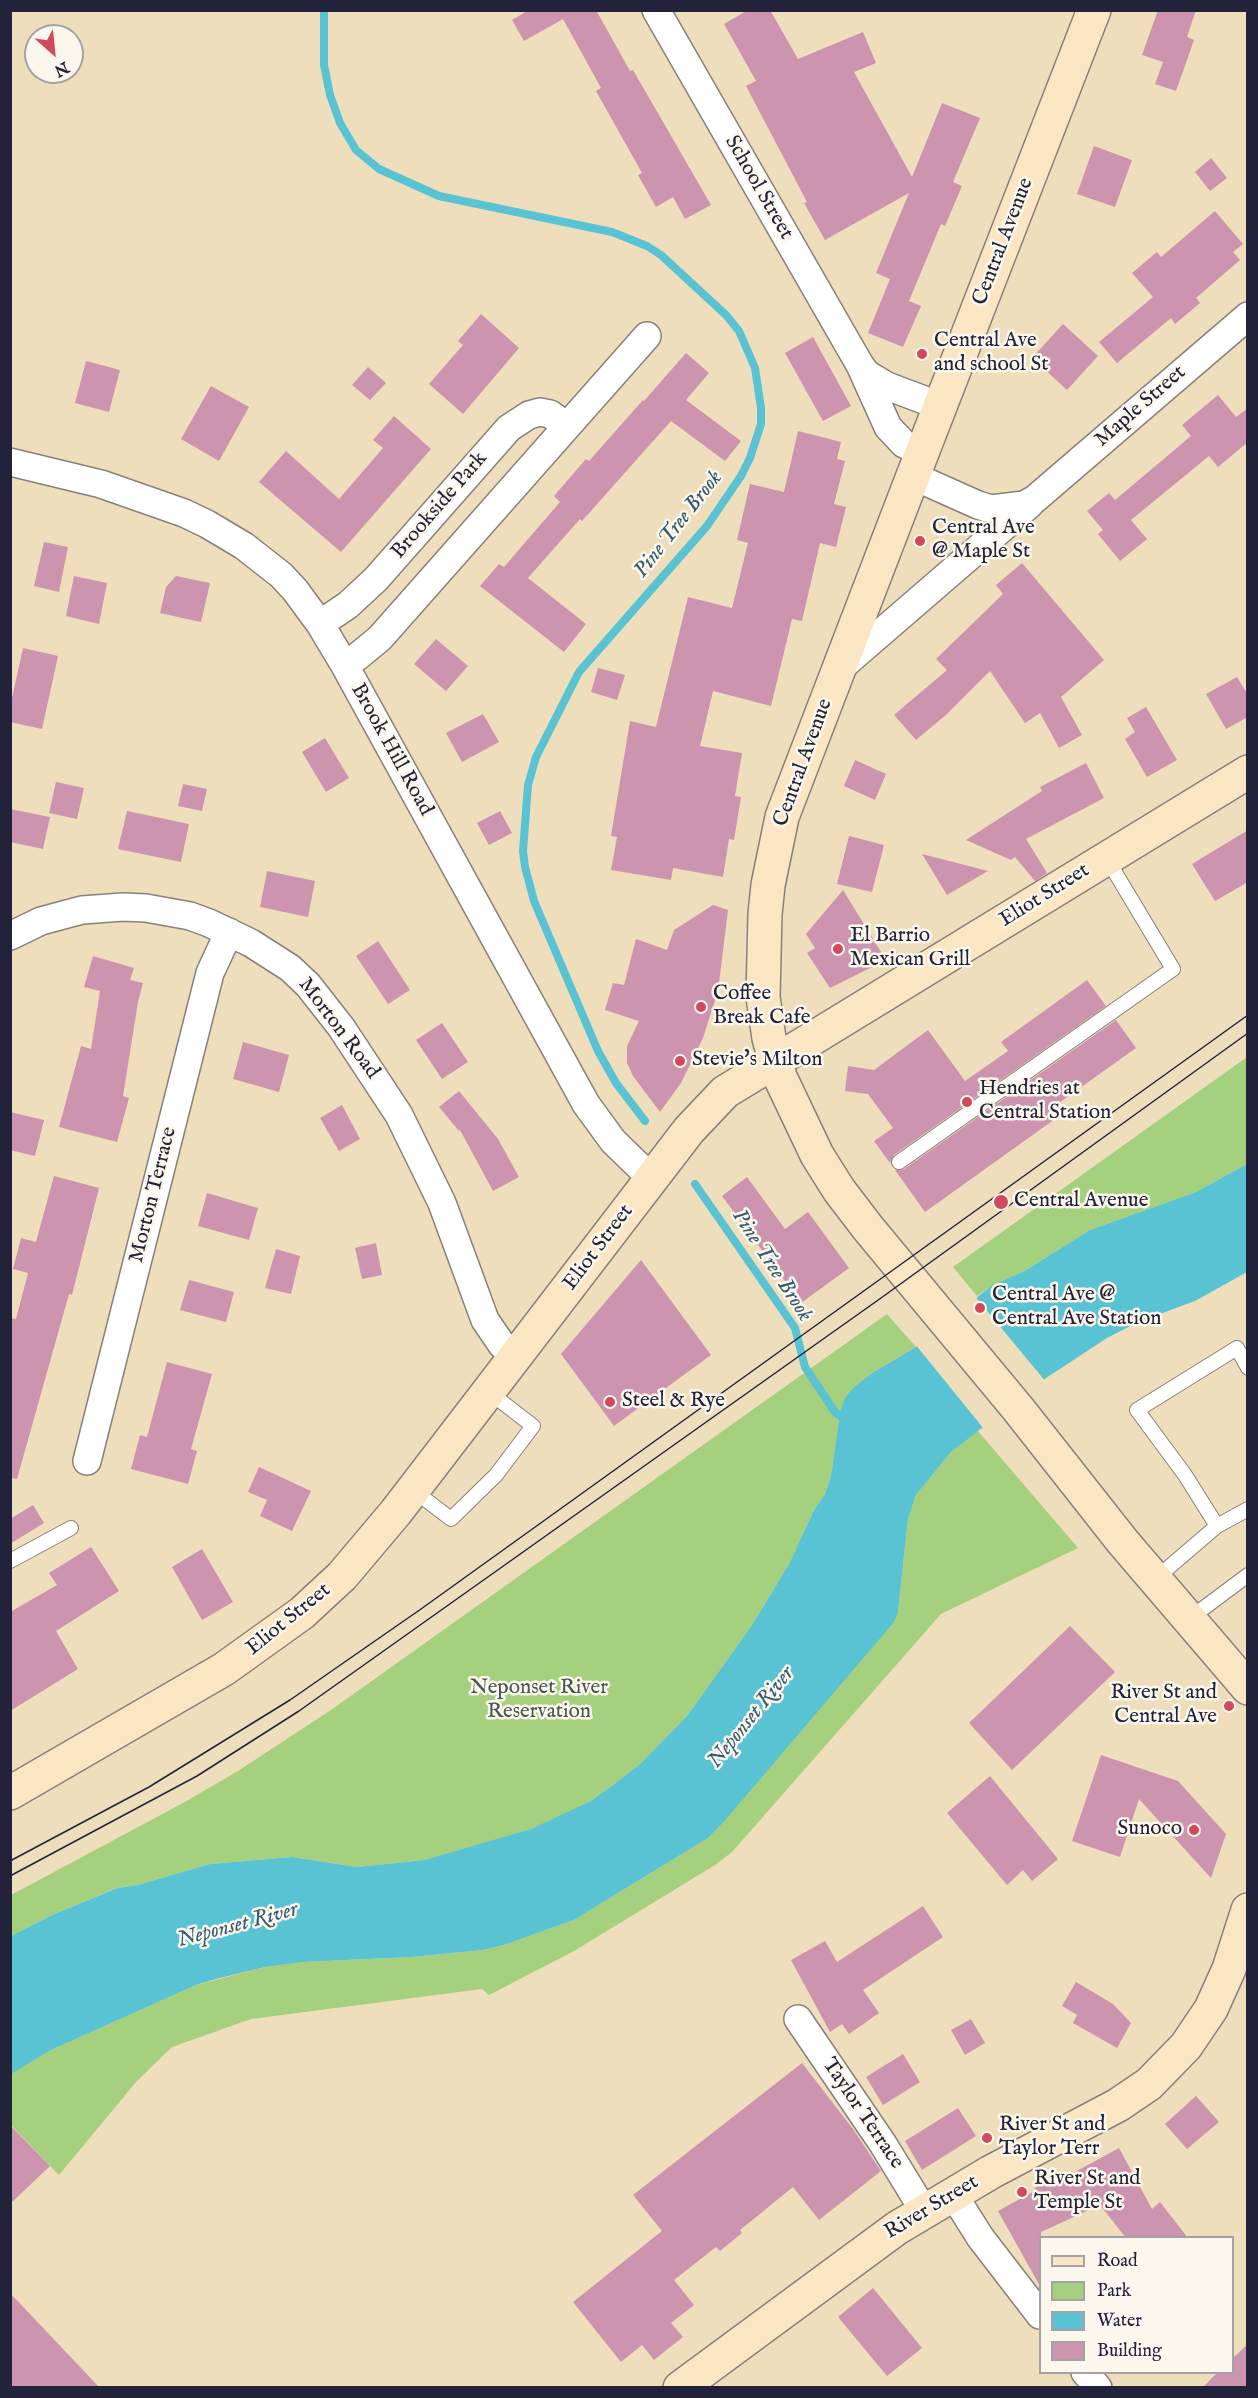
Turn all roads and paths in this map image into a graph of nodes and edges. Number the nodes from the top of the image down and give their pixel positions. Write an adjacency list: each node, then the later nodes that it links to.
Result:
1 (656, 10): 5 (street, School Street)
2 (1094, 10): 6 (street, Central Avenue)
3 (1248, 316): 10 (street, Maple Street)
4 (647, 336): 7 (street, Brookside Park)
5 (860, 365): 6 (street, School Street); 9 (street, School Street)
6 (940, 406): 9 (street, Central Avenue)
7 (567, 426): 11 (street, Brookside Park); 12 (street, Brookside Park)
8 (10, 462): 11 (street, Brook Hill Road)
9 (917, 464): 10 (street, Maple Street); 13 (street, Central Avenue)
10 (1035, 499): 13 (street, Maple Street)
11 (320, 624): 12 (street, Brook Hill Road)
12 (344, 664): 20 (street, Brook Hill Road)
13 (838, 669): 18 (street, Central Avenue)
14 (1248, 772): 15 (street, Eliot Street)
15 (1106, 858): 18 (street, Eliot Street); 19 (lane)
16 (229, 932): 17 (street, Morton Road); 21 (street, Morton Road); 24 (street, Morton Terrace)
17 (10, 936)
18 (774, 1060): 20 (street, Eliot Street); 31 (street, Central Avenue)
19 (899, 1162)
20 (652, 1179): 21 (street, Eliot Street)
21 (516, 1356): 23 (street, Eliot Street)
22 (1248, 1368): 27 (lane)
23 (489, 1392): 25 (street, Eliot Street); 25 (lane)
24 (87, 1461)
25 (413, 1490): 36 (street, Eliot Street)
26 (1248, 1509): 27 (lane)
27 (1217, 1526): 31 (lane)
28 (71, 1528): 29 (lane)
29 (10, 1561)
30 (1248, 1575): 32 (lane)
31 (1154, 1580): 34 (street, Central Avenue)
32 (1232, 1588): 33 (lane); 34 (lane)
33 (1241, 1600)
34 (1188, 1619): 35 (street, Central Avenue)
35 (1248, 1688)
36 (10, 1793)
37 (1248, 1910): 39 (street, River Street)
38 (798, 2019): 40 (street, Taylor Terrace)
39 (953, 2194): 40 (street, River Street); 41 (street)
40 (924, 2211): 43 (street, River Street)
41 (1039, 2312)
42 (1086, 2374): 44 (street)
43 (693, 2384)
44 (1098, 2388)

